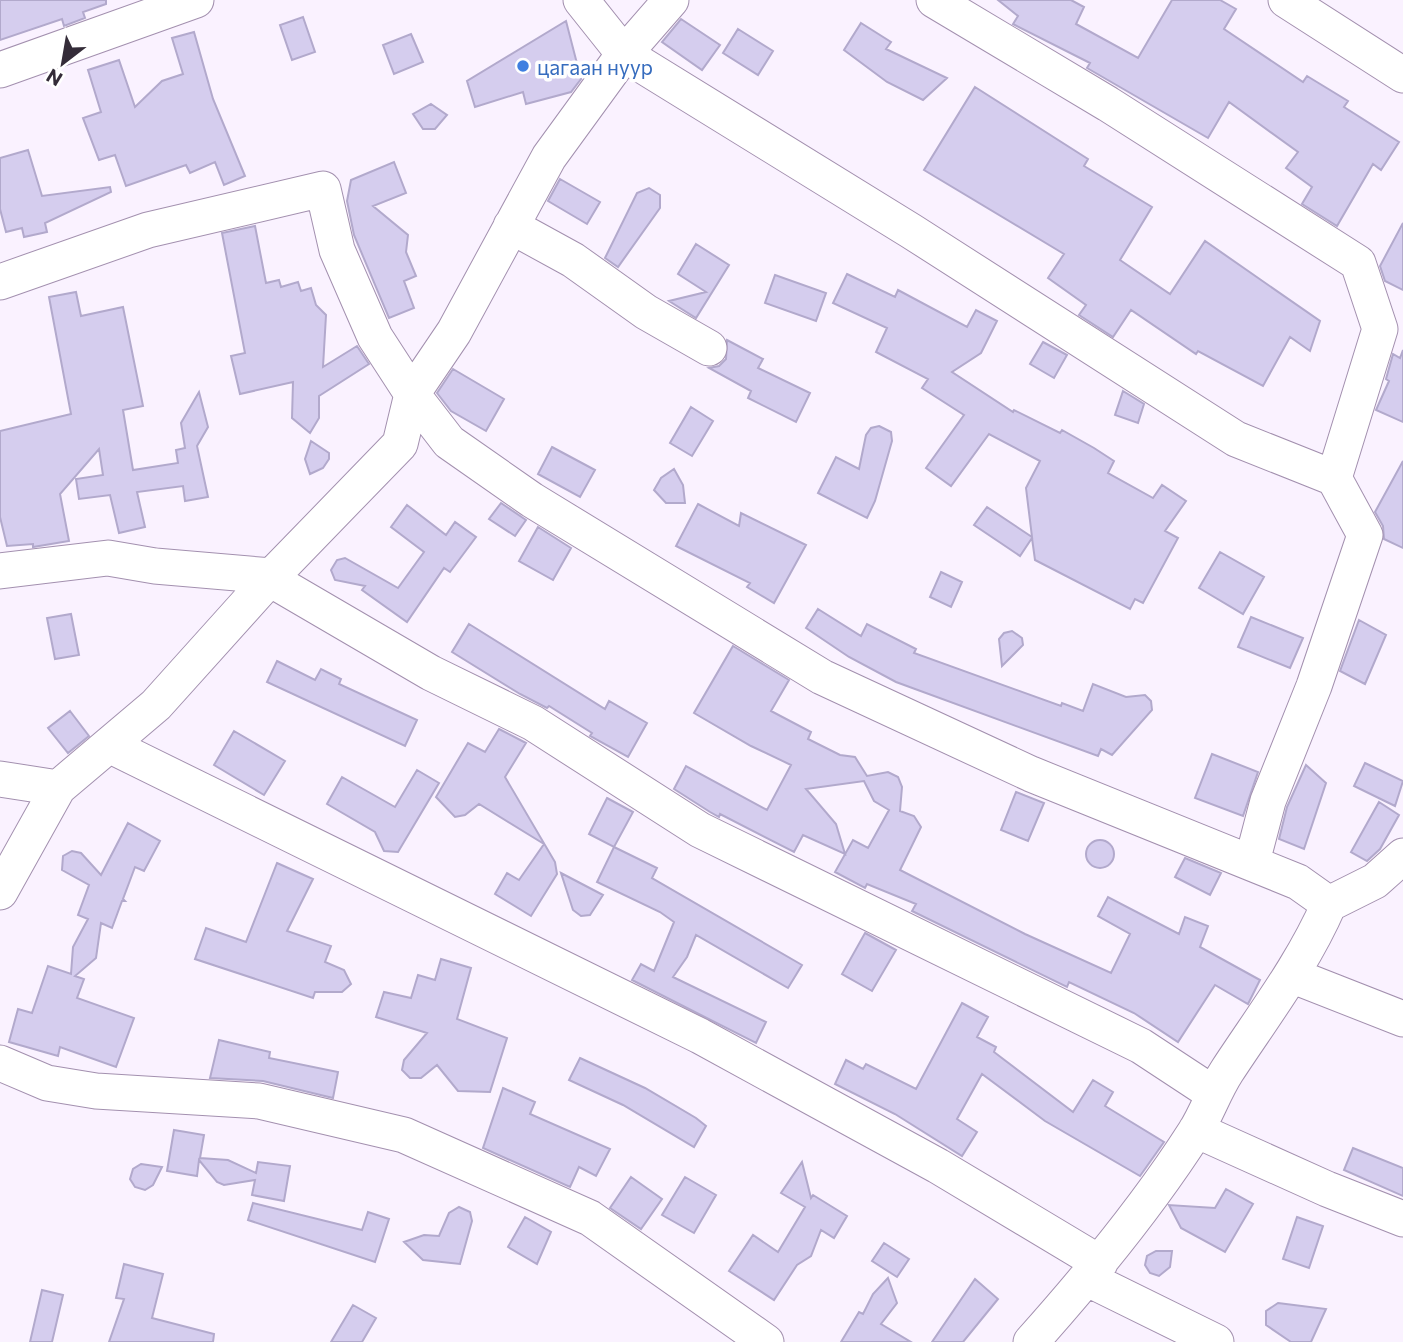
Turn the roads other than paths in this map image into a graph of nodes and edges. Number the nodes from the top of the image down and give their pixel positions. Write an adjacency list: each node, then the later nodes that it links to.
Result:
1 (196, 0): 7 (street)
2 (582, 0): 6 (street)
3 (671, 0): 6 (street)
4 (934, 0): 11 (street)
5 (1286, 0): 8 (street)
6 (624, 54): 9 (street); 14 (street)
7 (0, 70)
8 (1403, 75)
9 (511, 226): 12 (street); 13 (street)
10 (0, 282): 13 (street)
11 (1392, 324): 14 (street)
12 (709, 348)
13 (412, 394): 16 (street); 21 (street)
14 (1334, 478): 21 (street)
15 (0, 571): 16 (street)
16 (272, 576): 17 (street); 27 (street)
17 (110, 745): 19 (street); 30 (street)
18 (0, 779): 19 (street)
19 (58, 788): 22 (street)
20 (1403, 856): 23 (street)
21 (1252, 862): 23 (street)
22 (0, 892)
23 (1329, 904): 24 (street)
24 (1291, 975): 25 (street); 27 (street)
25 (1403, 1019)
26 (0, 1063): 31 (street)
27 (1214, 1094): 28 (street)
28 (1196, 1130): 29 (street); 30 (street)
29 (1403, 1219)
30 (1094, 1271): 32 (street); 33 (street)
31 (766, 1342)
32 (1031, 1342)
33 (1216, 1342)

